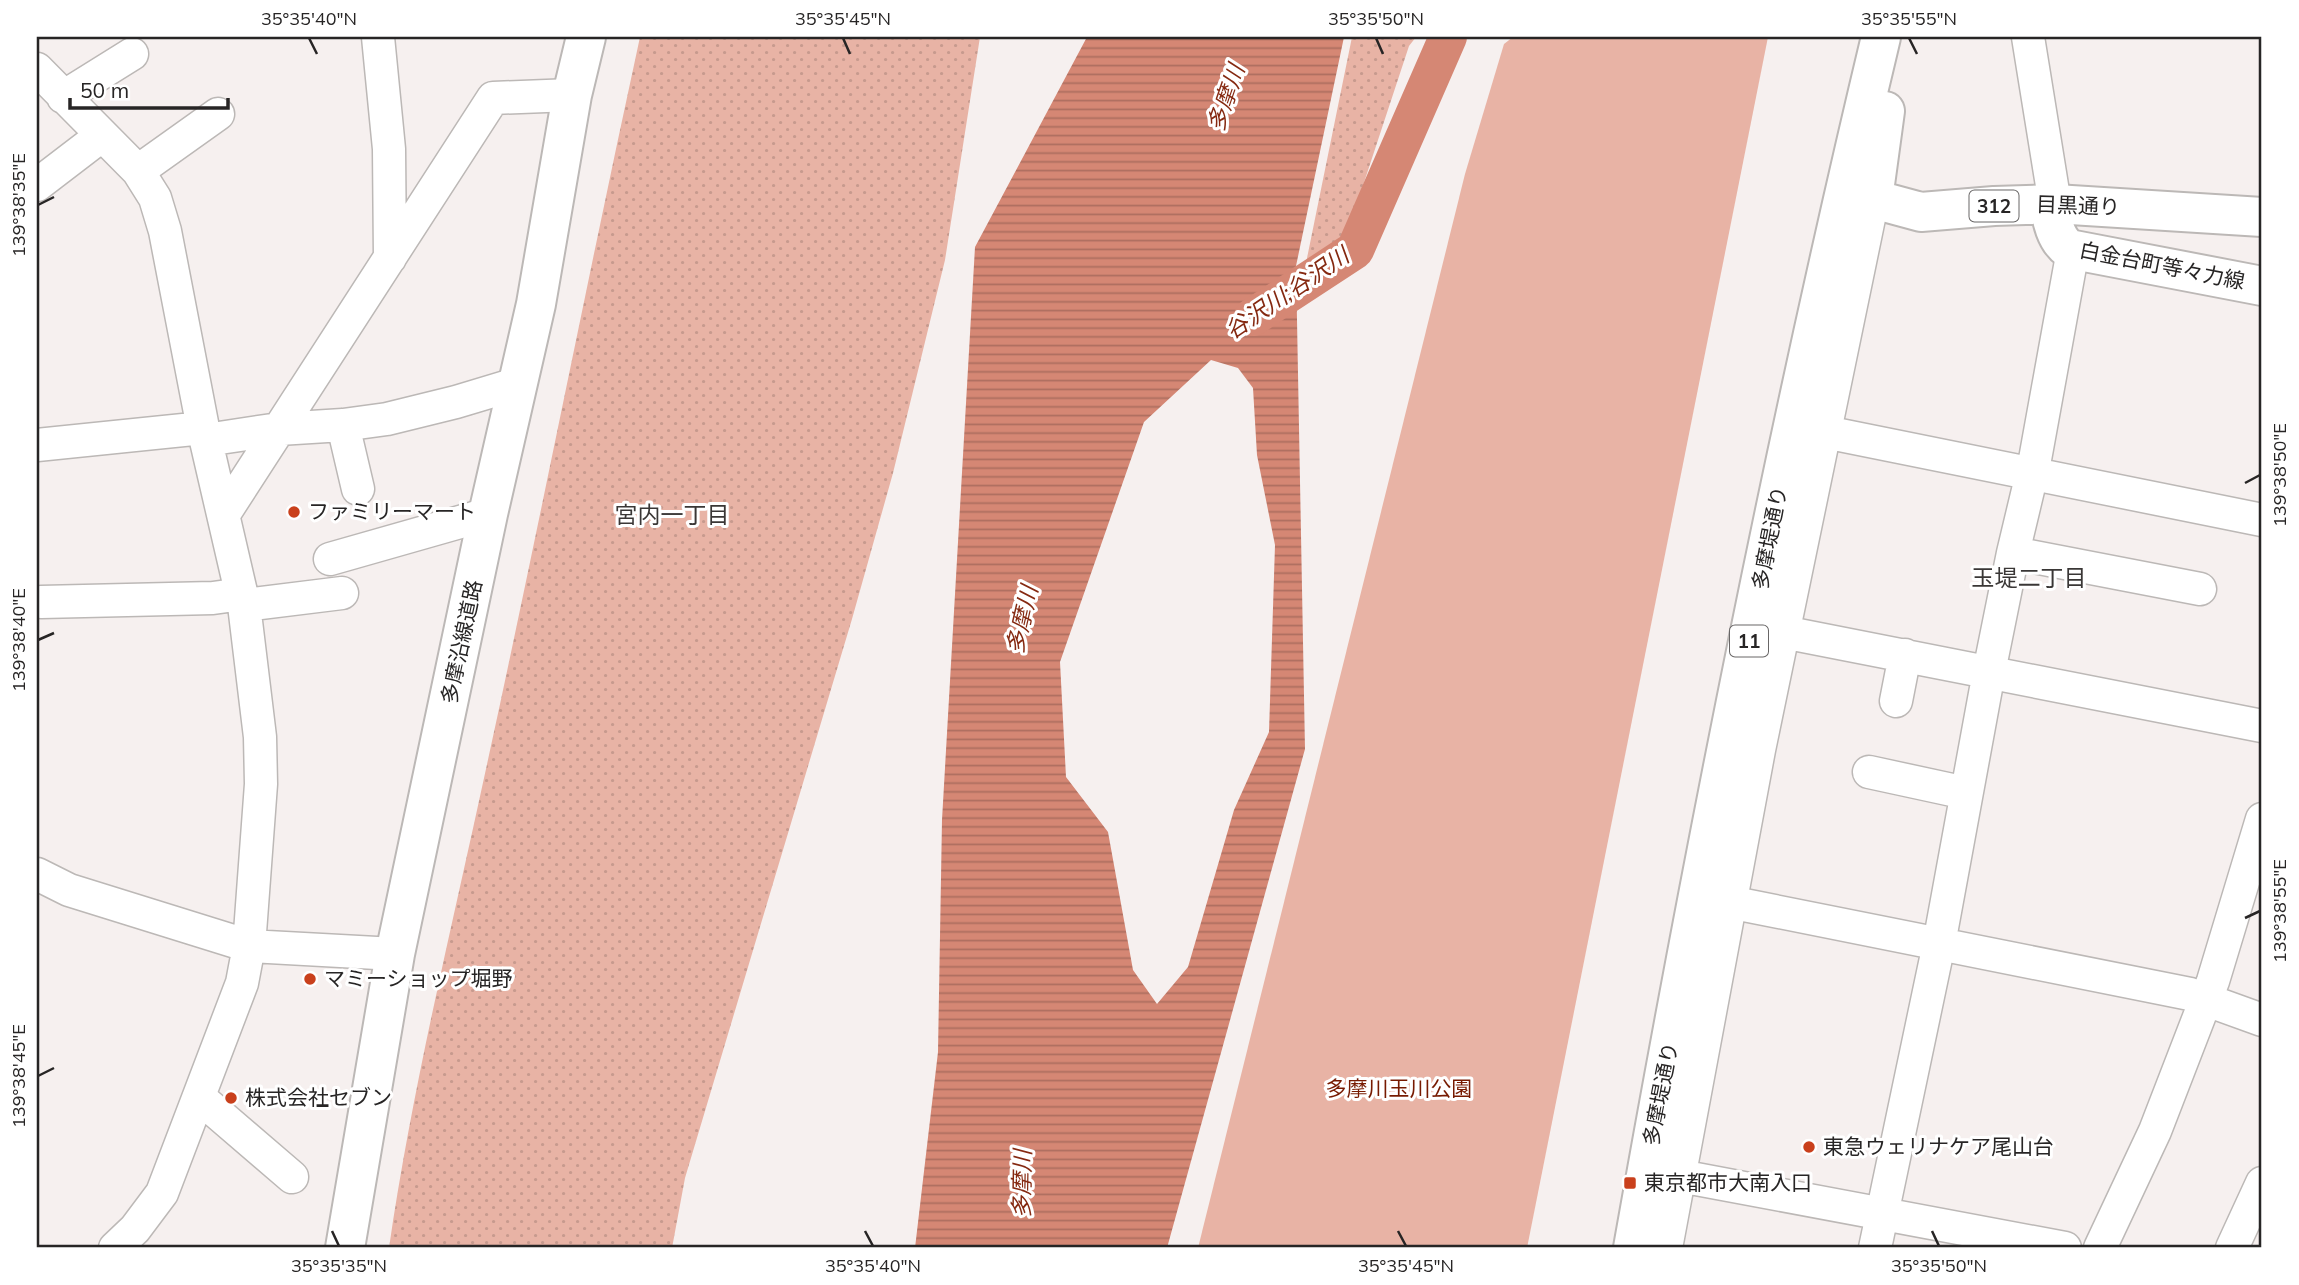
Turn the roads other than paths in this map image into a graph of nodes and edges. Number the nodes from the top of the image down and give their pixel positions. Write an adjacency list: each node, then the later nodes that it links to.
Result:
1 (586, 37): 7 (main road, 多摩沿線道路)
2 (2028, 37): 14 (street)
3 (379, 42): 17 (street)
4 (1879, 46): 13 (main road); 58 (main road, 多摩堤通り / 11)
5 (132, 54): 8 (street)
6 (37, 69): 8 (street)
7 (572, 95): 17 (street); 19 (main road, 多摩沿線道路)
8 (63, 97): 10 (street)
9 (218, 114): 11 (street)
10 (101, 136): 11 (street); 12 (street)
11 (138, 171): 23 (street)
12 (37, 185)
13 (1873, 199): 14 (main road, 目黒通り / 312); 22 (street)
14 (2052, 204): 15 (main road, 目黒通り / 312); 16 (main road, 白金台町等々力線 / 312)
15 (2262, 218)
16 (2073, 250): 18 (main road, 白金台町等々力線); 25 (street)
17 (390, 258): 21 (street)
18 (2262, 286)
19 (519, 383): 20 (street); 28 (main road, 多摩沿線道路)
20 (343, 425): 21 (street); 26 (street)
21 (279, 429): 23 (street); 27 (street)
22 (1825, 432): 25 (street); 36 (street)
23 (205, 434): 24 (street); 27 (street)
24 (37, 445)
25 (2032, 473): 29 (street); 30 (street)
26 (358, 489)
27 (224, 514): 34 (street)
28 (488, 514): 31 (street); 48 (main road, 多摩沿線道路)
29 (2262, 520)
30 (2013, 553): 32 (street); 38 (street)
31 (330, 559)
32 (2200, 589)
33 (342, 593): 34 (street)
34 (243, 599): 35 (street); 47 (street)
35 (41, 602)
36 (1783, 632): 37 (street); 45 (street)
37 (1905, 655): 38 (street); 39 (street)
38 (1989, 672): 40 (street); 42 (street)
39 (1896, 701)
40 (2262, 726)
41 (1869, 772): 42 (street)
42 (1966, 793): 46 (street)
43 (2262, 819): 49 (street)
44 (37, 874): 47 (street)
45 (1729, 902): 46 (street); 52 (street)
46 (1939, 944): 49 (street); 55 (street)
47 (249, 946): 48 (street); 51 (street)
48 (395, 954): 57 (main road, 多摩沿線道路)
49 (2206, 999): 50 (street); 62 (street)
50 (2262, 1020)
51 (200, 1098): 53 (street); 56 (street)
52 (1680, 1176): 55 (street); 59 (street)
53 (292, 1177)
54 (2262, 1183): 63 (street)
55 (1882, 1215): 60 (street); 61 (street)
56 (115, 1248)
57 (345, 1248)
58 (1633, 1248)
59 (1665, 1248)
60 (1875, 1248)
61 (2065, 1248)
62 (2100, 1248)
63 (2232, 1248)

